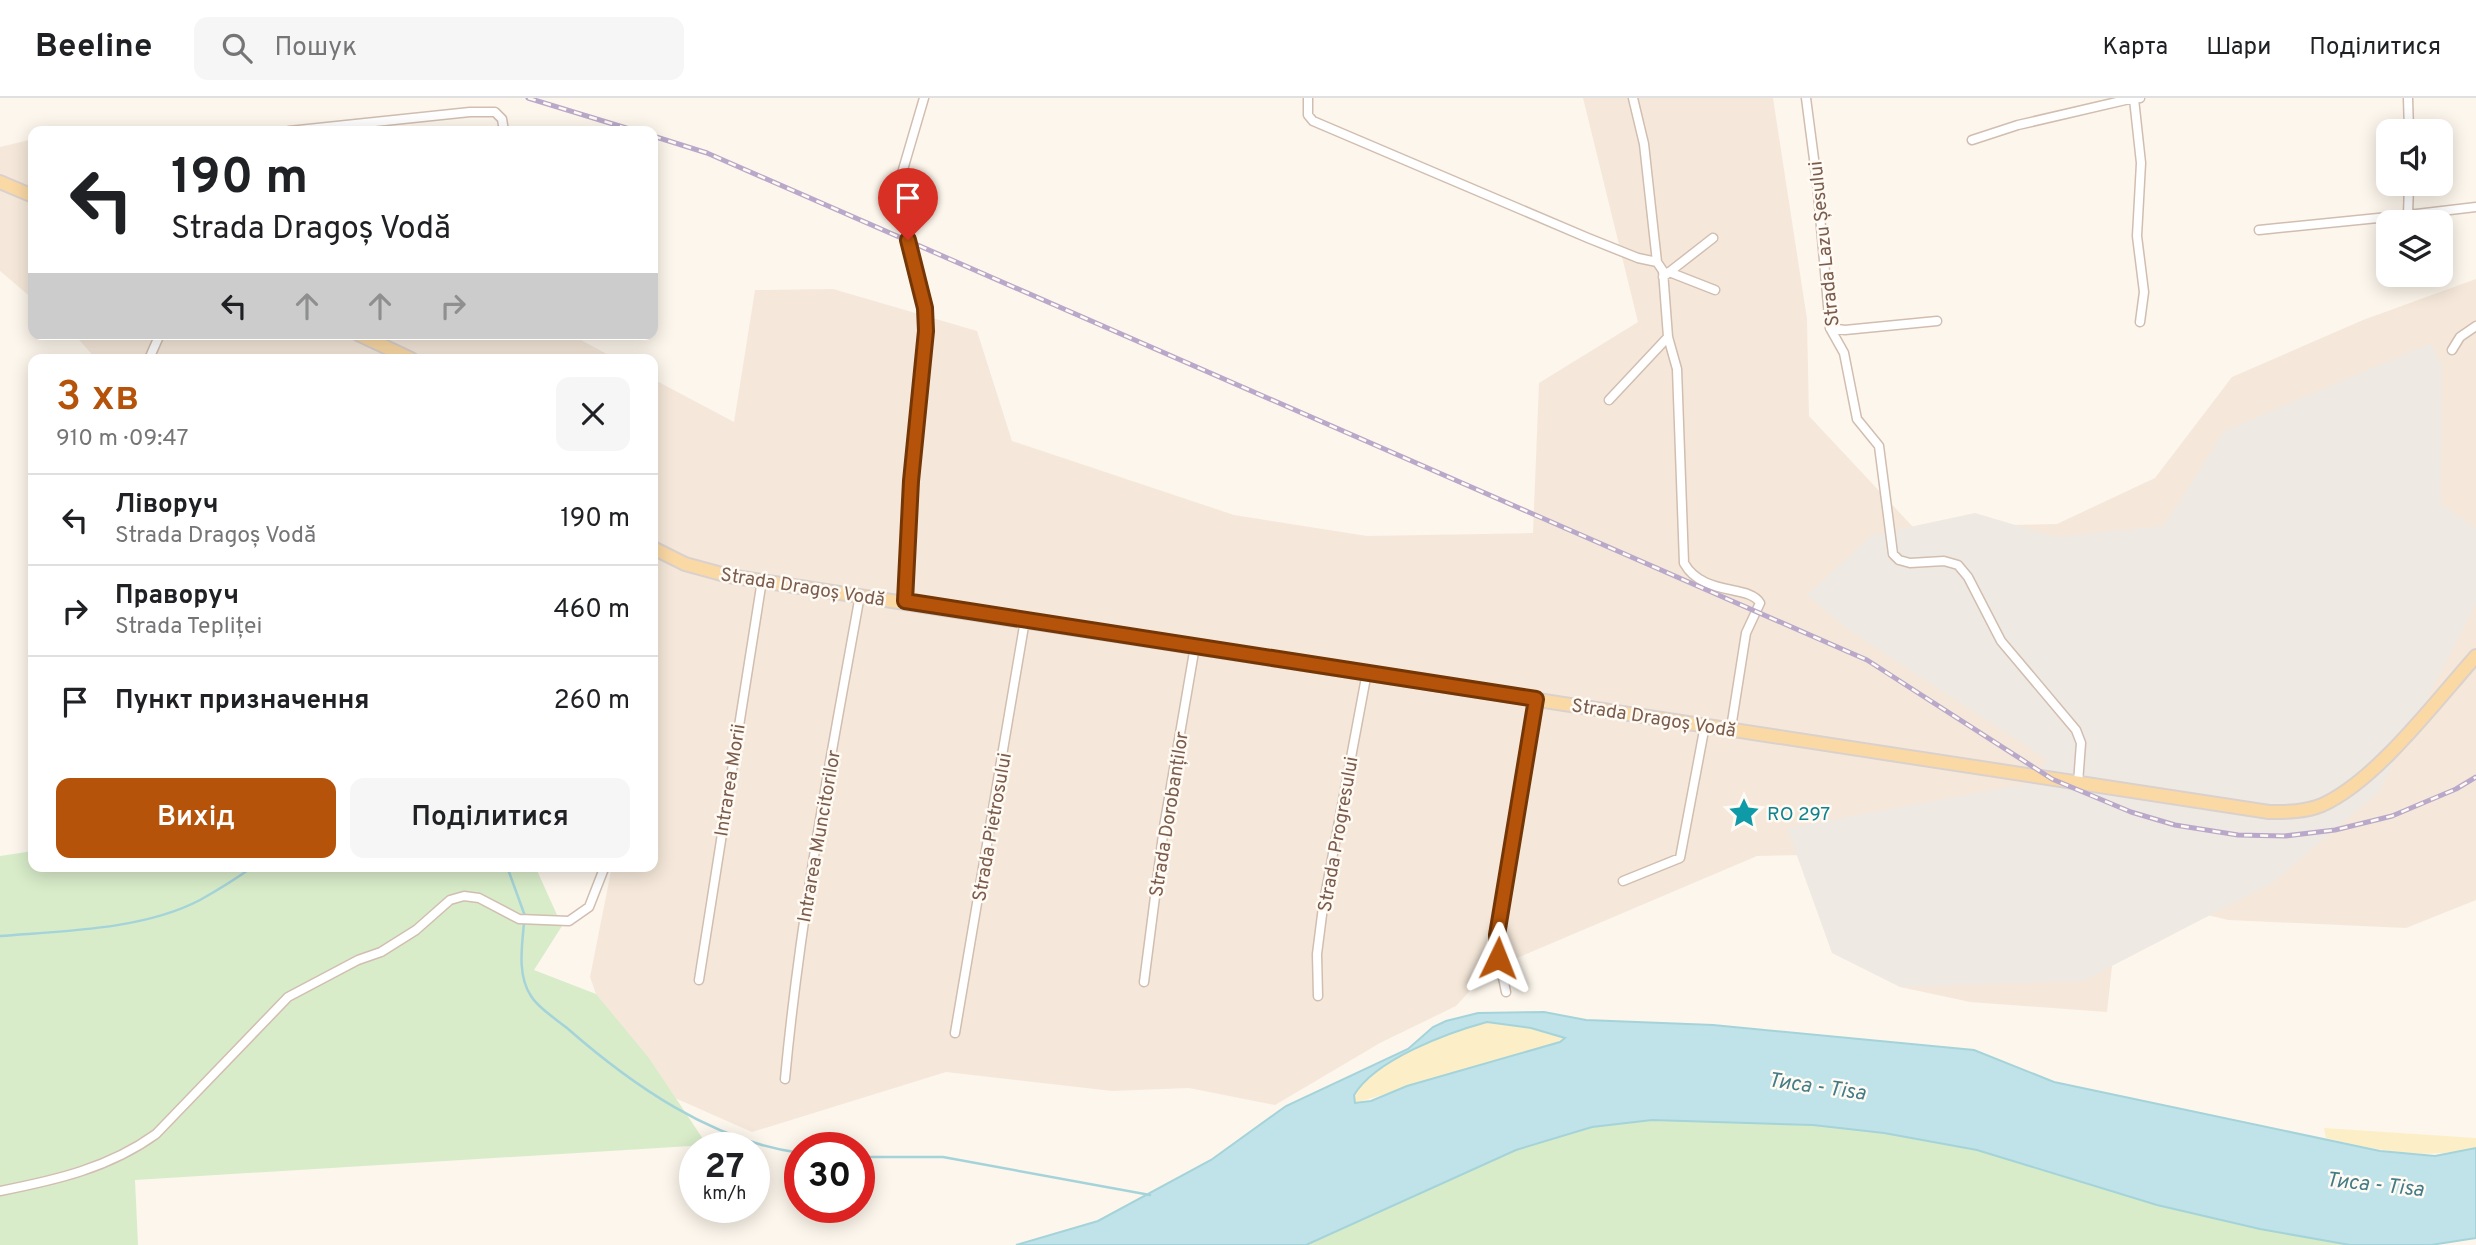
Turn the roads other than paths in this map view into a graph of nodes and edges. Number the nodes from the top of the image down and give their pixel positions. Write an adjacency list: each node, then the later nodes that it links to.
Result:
1 (924, 98): 34 (street)
2 (1308, 98): 19 (street)
3 (1633, 98): 19 (street)
4 (1806, 98): 25 (street, Strada Lazu Șesului)
5 (2134, 98): 6 (street); 11 (street); 23 (street)
6 (2140, 98)
7 (2408, 98): 8 (street)
8 (2409, 119)
9 (337, 126): 10 (street)
10 (503, 126)
11 (1972, 141)
12 (0, 182): 13 (main road)
13 (28, 194)
14 (2476, 207): 15 (street)
15 (2450, 210)
16 (2376, 218): 17 (street)
17 (2259, 230)
18 (1713, 238): 20 (street)
19 (1657, 262): 20 (street)
20 (1666, 274): 21 (street); 26 (street)
21 (1714, 290)
22 (1937, 321): 25 (street)
23 (2140, 322)
24 (2476, 326): 28 (street)
25 (1830, 328): 42 (street, Strada Lazu Șesului)
26 (1668, 337): 30 (street); 41 (street)
27 (371, 340): 29 (main road)
28 (2452, 350)
29 (400, 354)
30 (1609, 400)
31 (658, 552): 32 (main road, Strada Dragoș Vodă)
32 (762, 580): 33 (main road, Strada Dragoș Vodă); 45 (street, Intrarea Morii)
33 (860, 595): 34 (main road, Strada Dragoș Vodă); 50 (street, Intrarea Muncitorilor)
34 (905, 601): 35 (main road, Strada Dragoș Vodă)
35 (1025, 620): 36 (main road, Strada Dragoș Vodă); 49 (street, Strada Pietrosului)
36 (1195, 646): 38 (main road, Strada Dragoș Vodă); 46 (street, Strada Dorobanților)
37 (2476, 656): 42 (main road, Strada Dragoș Vodă)
38 (1367, 672): 39 (main road, Strada Dragoș Vodă); 48 (street, Strada Progresului)
39 (1536, 699): 40 (main road, Strada Dragoș Vodă); 47 (street)
40 (1705, 725): 41 (main road, Strada Dragoș Vodă); 44 (street)
41 (1731, 728): 42 (main road, Strada Dragoș Vodă)
42 (2078, 783)
43 (603, 872): 51 (street)
44 (1623, 881)
45 (698, 980)
46 (1144, 982)
47 (1506, 992)
48 (1318, 996)
49 (955, 1033)
50 (785, 1079)
51 (0, 1191)

